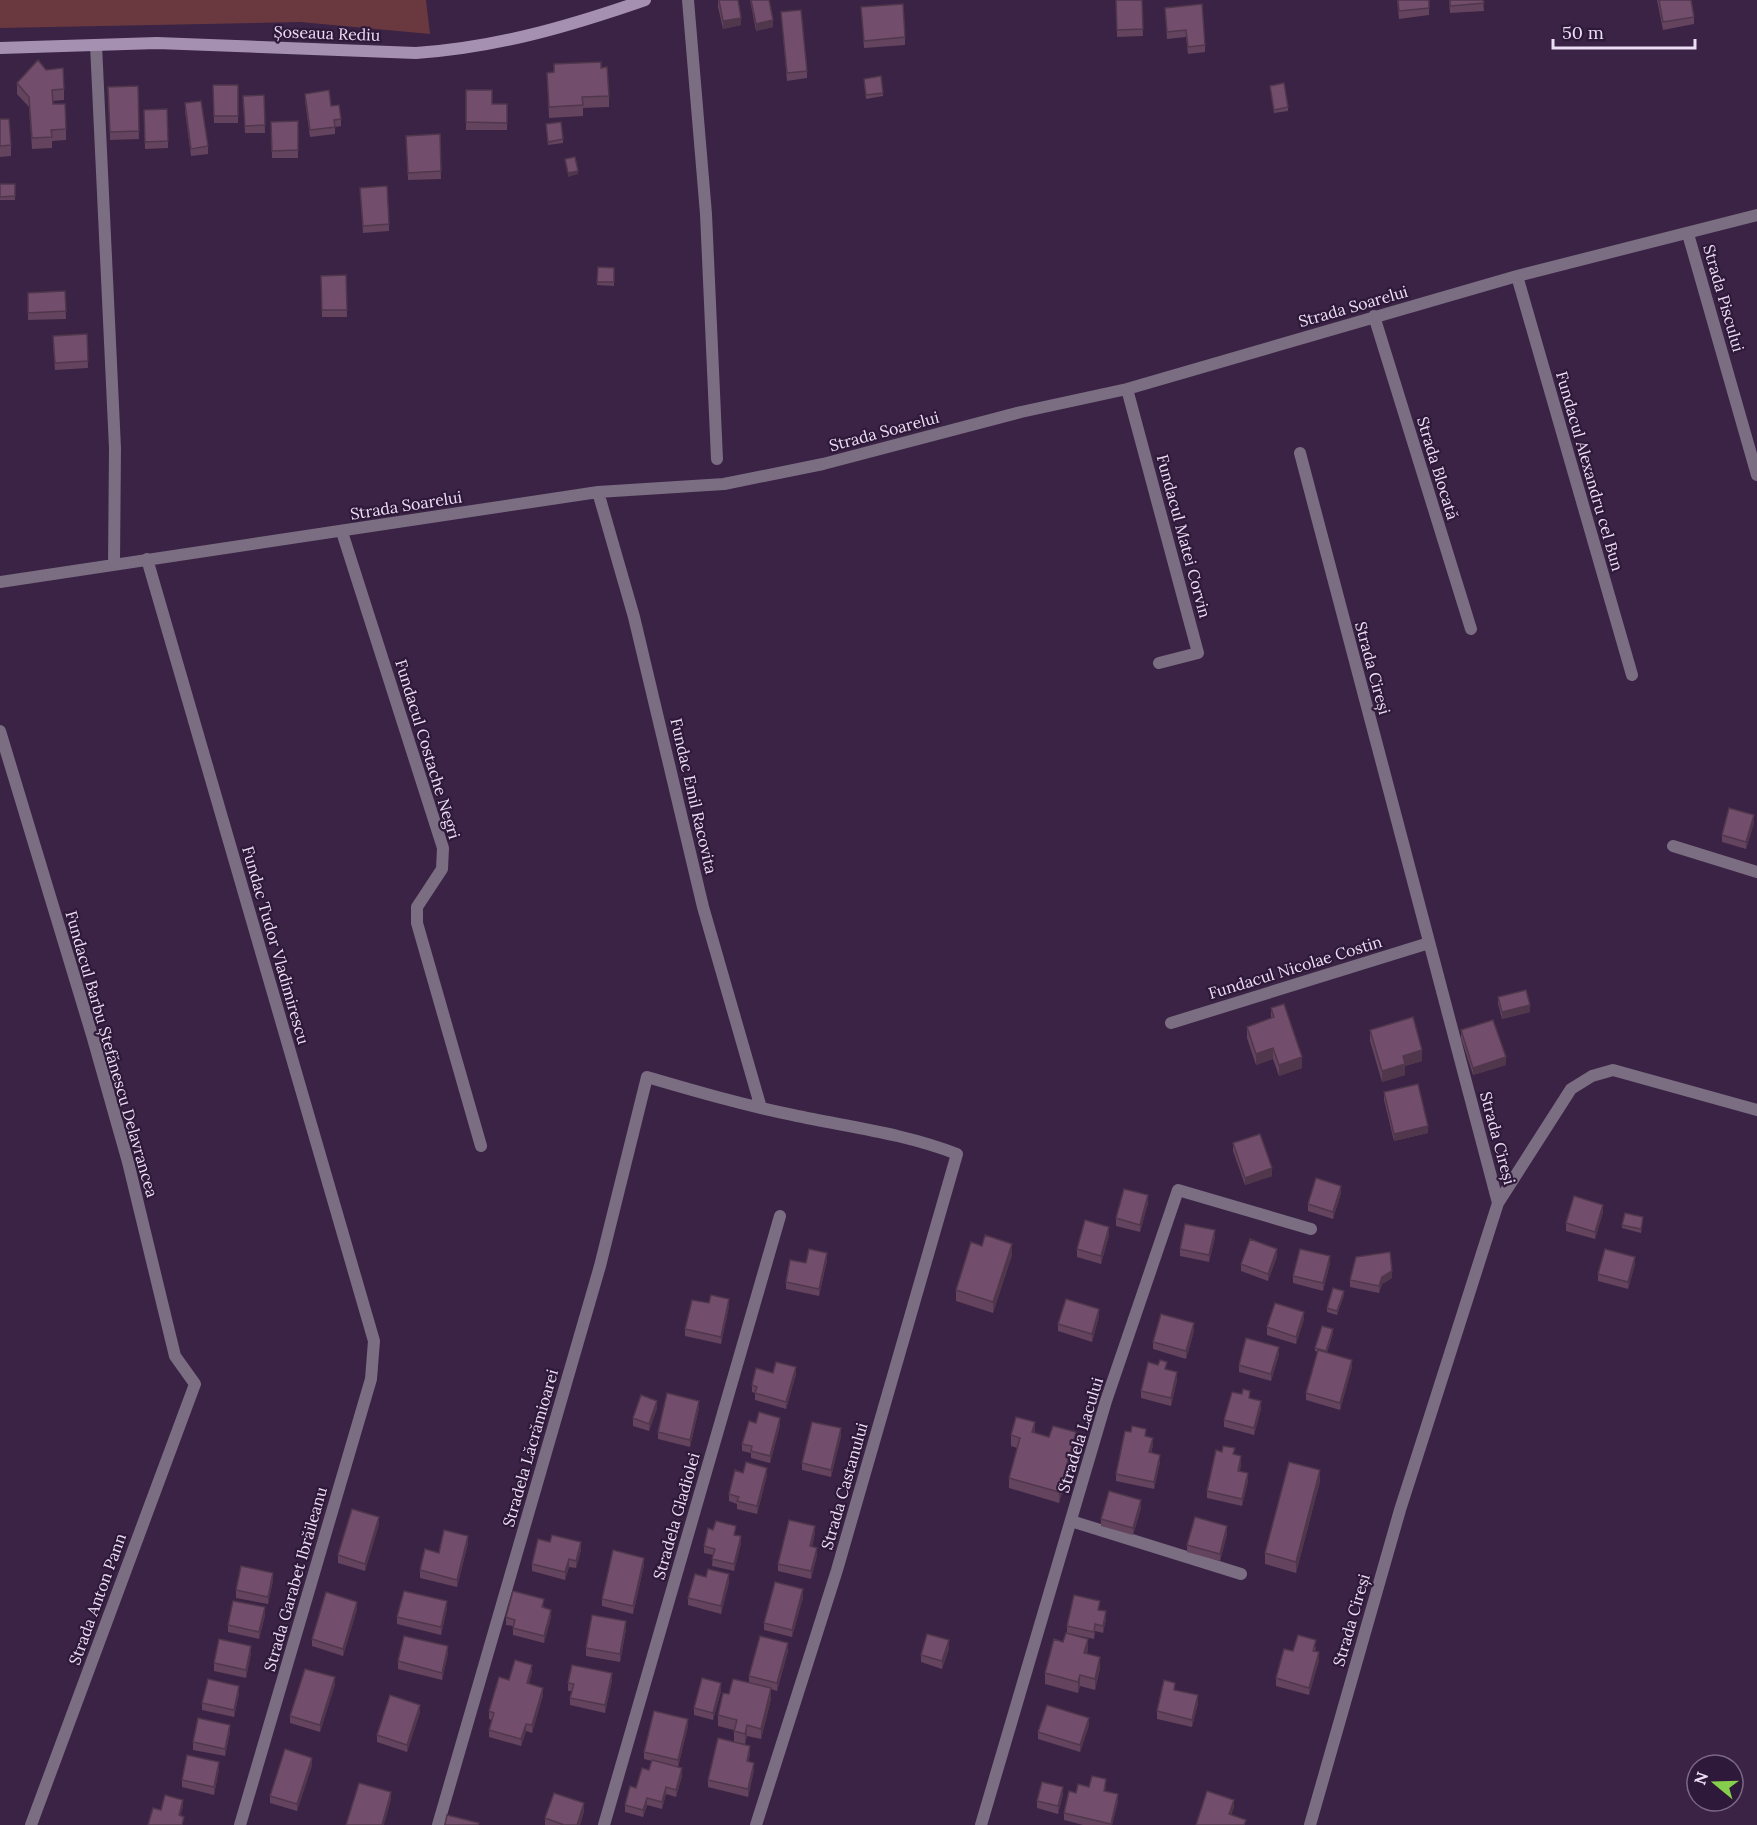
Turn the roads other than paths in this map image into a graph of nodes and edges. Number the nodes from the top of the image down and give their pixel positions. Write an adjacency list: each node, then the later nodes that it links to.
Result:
1 (645, 0): 3 (main road, Șoseaua Rediu)
2 (688, 0): 11 (street)
3 (96, 45): 4 (main road, Șoseaua Rediu); 16 (street)
4 (0, 48)
5 (1757, 216): 6 (street, Strada Soarelui)
6 (1688, 234): 7 (street, Strada Soarelui); 12 (street, Strada Piscului)
7 (1516, 276): 8 (street, Strada Soarelui); 20 (street, Fundacul Alexandru cel Bun)
8 (1374, 316): 9 (street, Strada Soarelui); 18 (street, Strada Blocată)
9 (1127, 388): 13 (street, Strada Soarelui); 19 (street, Fundacul Matei Corvin)
10 (1300, 453): 24 (street, Strada Cireși)
11 (717, 459)
12 (1757, 476)
13 (598, 492): 14 (street, Strada Soarelui); 26 (street, Fundac Emil Racovita)
14 (342, 532): 15 (street, Strada Soarelui); 28 (street, Fundacul Costache Negri)
15 (147, 559): 16 (street, Strada Soarelui); 32 (street, Fundac Tudor Vladimirescu)
16 (114, 564): 17 (street, Strada Soarelui)
17 (0, 582)
18 (1471, 629)
19 (1159, 663)
20 (1632, 675)
21 (0, 731): 33 (street, Fundacul Barbu Ștefănescu Delavrancea)
22 (1673, 846): 23 (street)
23 (1757, 872)
24 (1429, 942): 25 (street, Fundacul Nicolae Costin); 29 (street, Strada Cireși)
25 (1171, 1023)
26 (761, 1108): 38 (street, Stradela Lăcrămioarei); 40 (street, Strada Castanului)
27 (1757, 1110): 29 (street)
28 (481, 1146)
29 (1498, 1203): 42 (street, Strada Cireși)
30 (780, 1216): 39 (street, Stradela Gladiolei)
31 (1311, 1229): 34 (street, Stradela Lacului)
32 (374, 1341): 37 (street, Strada Garabet Ibrăileanu)
33 (195, 1384): 36 (street, Strada Anton Pann)
34 (1071, 1521): 35 (street); 41 (street, Stradela Lacului)
35 (1241, 1574)
36 (31, 1825)
37 (240, 1825)
38 (438, 1825)
39 (604, 1825)
40 (756, 1825)
41 (981, 1825)
42 (1310, 1825)

